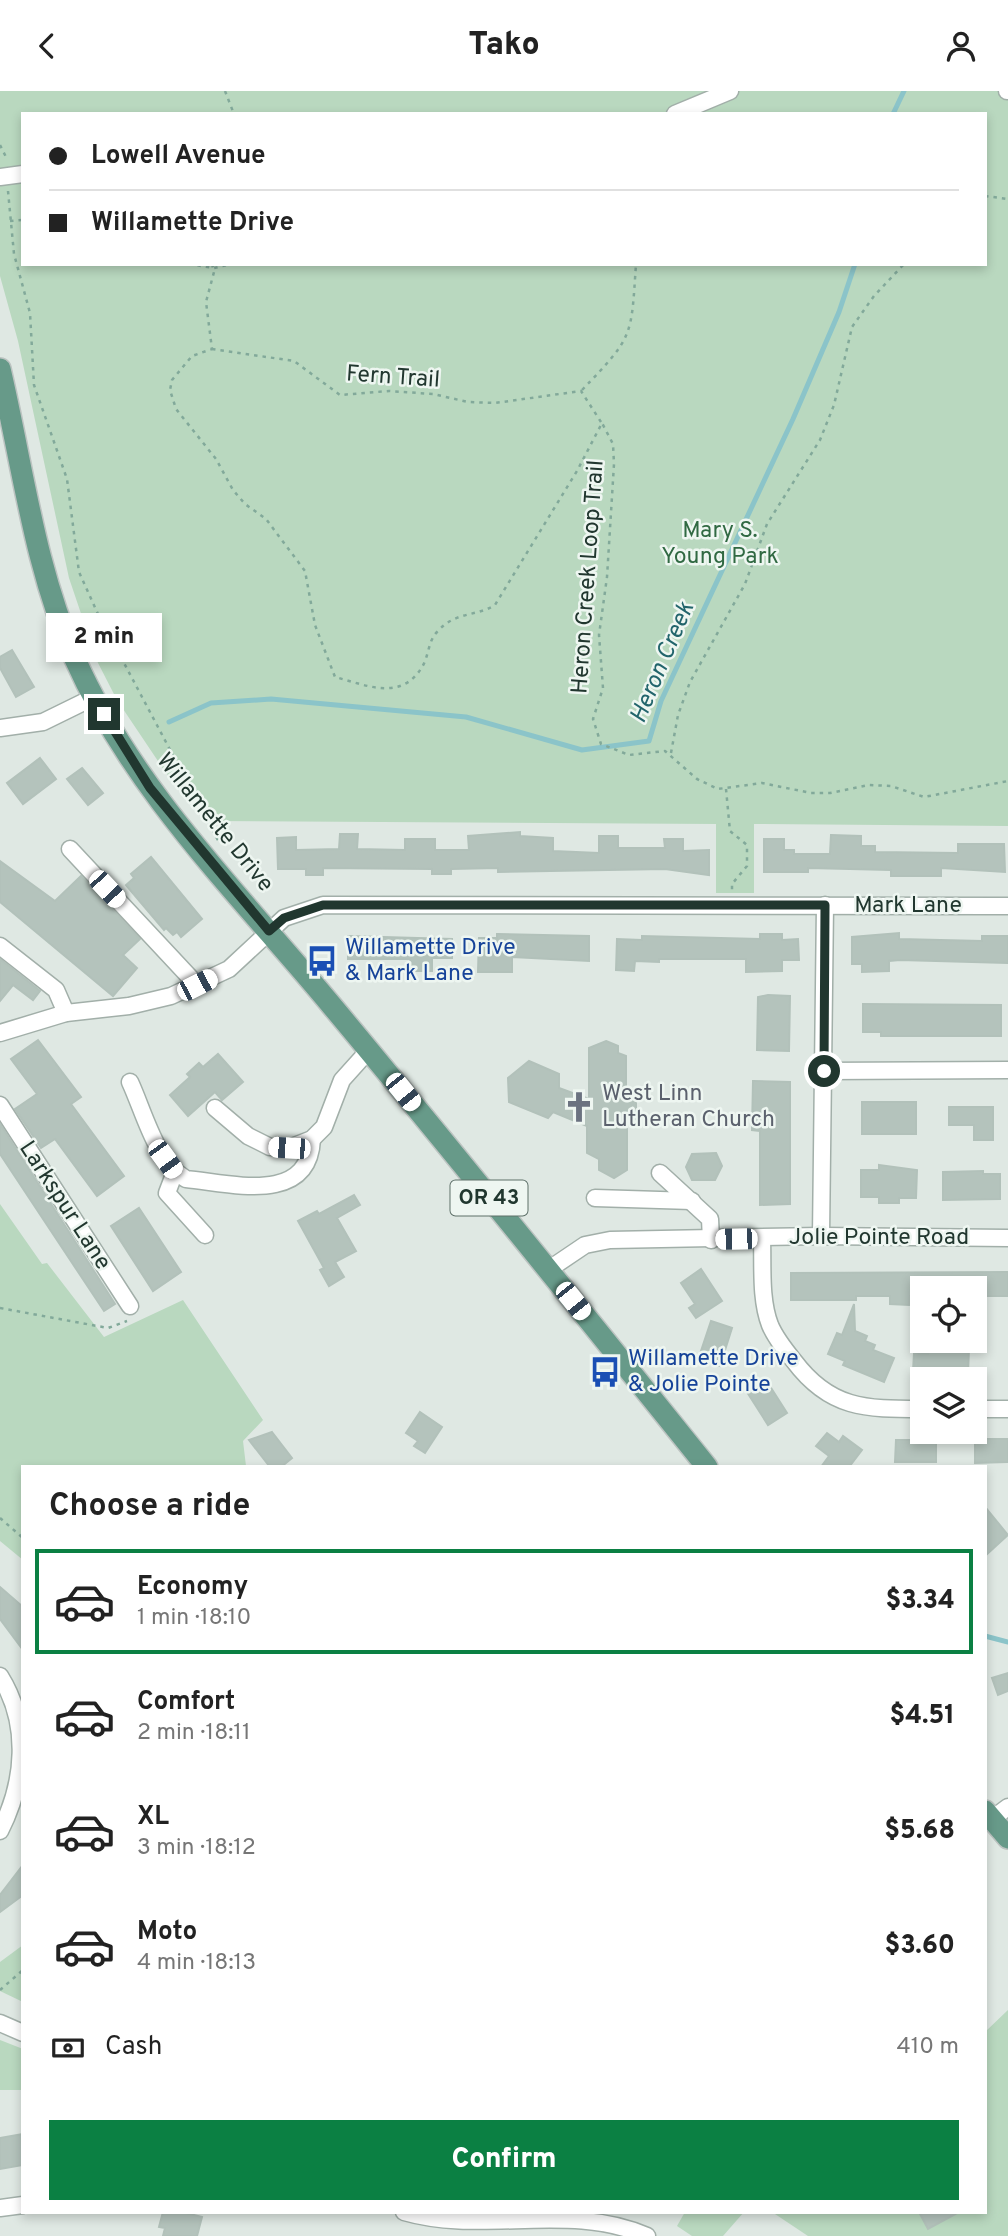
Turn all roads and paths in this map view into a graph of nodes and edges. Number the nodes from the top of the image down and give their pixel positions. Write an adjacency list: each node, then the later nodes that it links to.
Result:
1 (225, 91): 3 (path)
2 (730, 91): 4 (street)
3 (233, 112)
4 (680, 112)
5 (0, 145): 6 (path)
6 (10, 175): 10 (path)
7 (987, 197): 8 (path)
8 (1008, 199)
9 (21, 220): 10 (path)
10 (10, 221): 23 (path)
11 (213, 266): 14 (path)
12 (636, 266): 16 (path)
13 (902, 266): 20 (path)
14 (212, 349): 16 (path, Fern Trail); 17 (path, Heron Creek Loop Trail)
15 (0, 369): 18 (main road, Willamette Drive / OR 43)
16 (581, 391): 17 (path)
17 (602, 423): 20 (path, Heron Creek Loop Trail)
18 (94, 697): 19 (street); 28 (main road, Willamette Drive / OR 43)
19 (0, 728)
20 (671, 753): 22 (path)
21 (1008, 781): 22 (path)
22 (726, 789): 25 (path)
23 (221, 846)
24 (70, 849): 30 (street)
25 (732, 884)
26 (825, 905): 27 (street, Mark Lane); 28 (street, Mark Lane); 35 (street)
27 (1008, 906)
28 (269, 931): 30 (street, Mark Lane); 33 (main road, Willamette Drive / OR 43)
29 (0, 946): 31 (street)
30 (197, 985): 31 (street, Mark Lane)
31 (66, 1013): 32 (street, Mark Lane)
32 (0, 1033)
33 (369, 1050): 39 (street); 49 (main road, Willamette Drive / OR 43)
34 (1008, 1070): 35 (street)
35 (824, 1071): 45 (street)
36 (130, 1081): 40 (street)
37 (0, 1105): 50 (street, Larkspur Lane)
38 (215, 1108): 39 (street)
39 (312, 1139): 40 (street)
40 (175, 1172): 44 (street)
41 (660, 1173): 43 (street)
42 (595, 1198): 43 (street)
43 (692, 1201): 48 (street)
44 (205, 1235)
45 (821, 1236): 46 (street, Jolie Pointe Road); 47 (street, Jolie Pointe Road)
46 (1008, 1238)
47 (762, 1239): 48 (street, Jolie Pointe Road); 52 (street)
48 (711, 1240): 49 (street, Jolie Pointe Road)
49 (548, 1270): 55 (main road, Willamette Drive / OR 43)
50 (130, 1306): 51 (path)
51 (0, 1308)
52 (910, 1408)
53 (987, 1409): 54 (street)
54 (1008, 1409)
55 (705, 1465)
56 (0, 1518): 57 (path)
57 (21, 1536)
58 (0, 1675): 60 (street)
59 (995, 1812): 61 (main road)
60 (0, 1831)
61 (1008, 1838)
62 (21, 1971): 63 (path)
63 (0, 1990)
64 (0, 2023): 65 (street)
65 (21, 2032)
66 (21, 2205): 67 (street)
67 (0, 2209)
68 (416, 2214): 69 (street)
69 (647, 2236)

